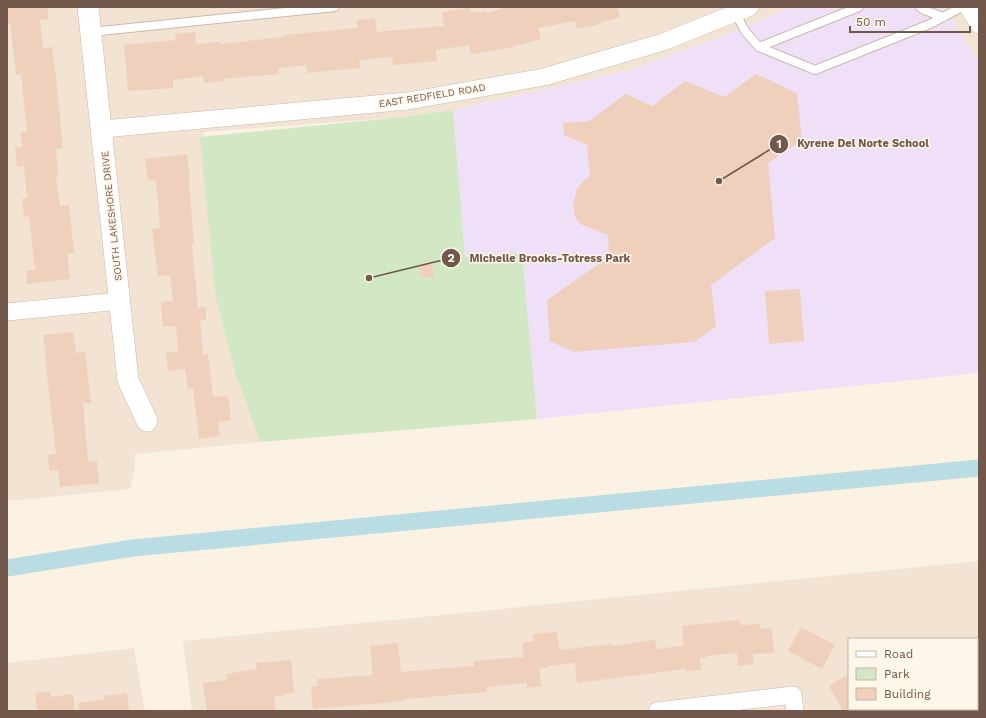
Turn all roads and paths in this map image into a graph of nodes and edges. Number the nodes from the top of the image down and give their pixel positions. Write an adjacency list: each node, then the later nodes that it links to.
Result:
1 (88, 7): 10 (street, SOUTH LAKESHORE DRIVE)
2 (335, 7): 10 (lane)
3 (859, 7): 11 (lane)
4 (920, 7): 8 (lane)
5 (962, 7): 8 (lane)
6 (968, 7): 9 (street)
7 (740, 9): 11 (lane); 12 (street, EAST REDFIELD ROAD)
8 (943, 17): 11 (lane)
9 (979, 25)
10 (91, 32): 12 (street, SOUTH LAKESHORE DRIVE)
11 (760, 47)
12 (102, 130): 13 (street, SOUTH LAKESHORE DRIVE)
13 (120, 301): 14 (street); 15 (street, SOUTH LAKESHORE DRIVE)
14 (7, 312)
15 (147, 421)
16 (794, 703): 17 (street)
17 (656, 711)

